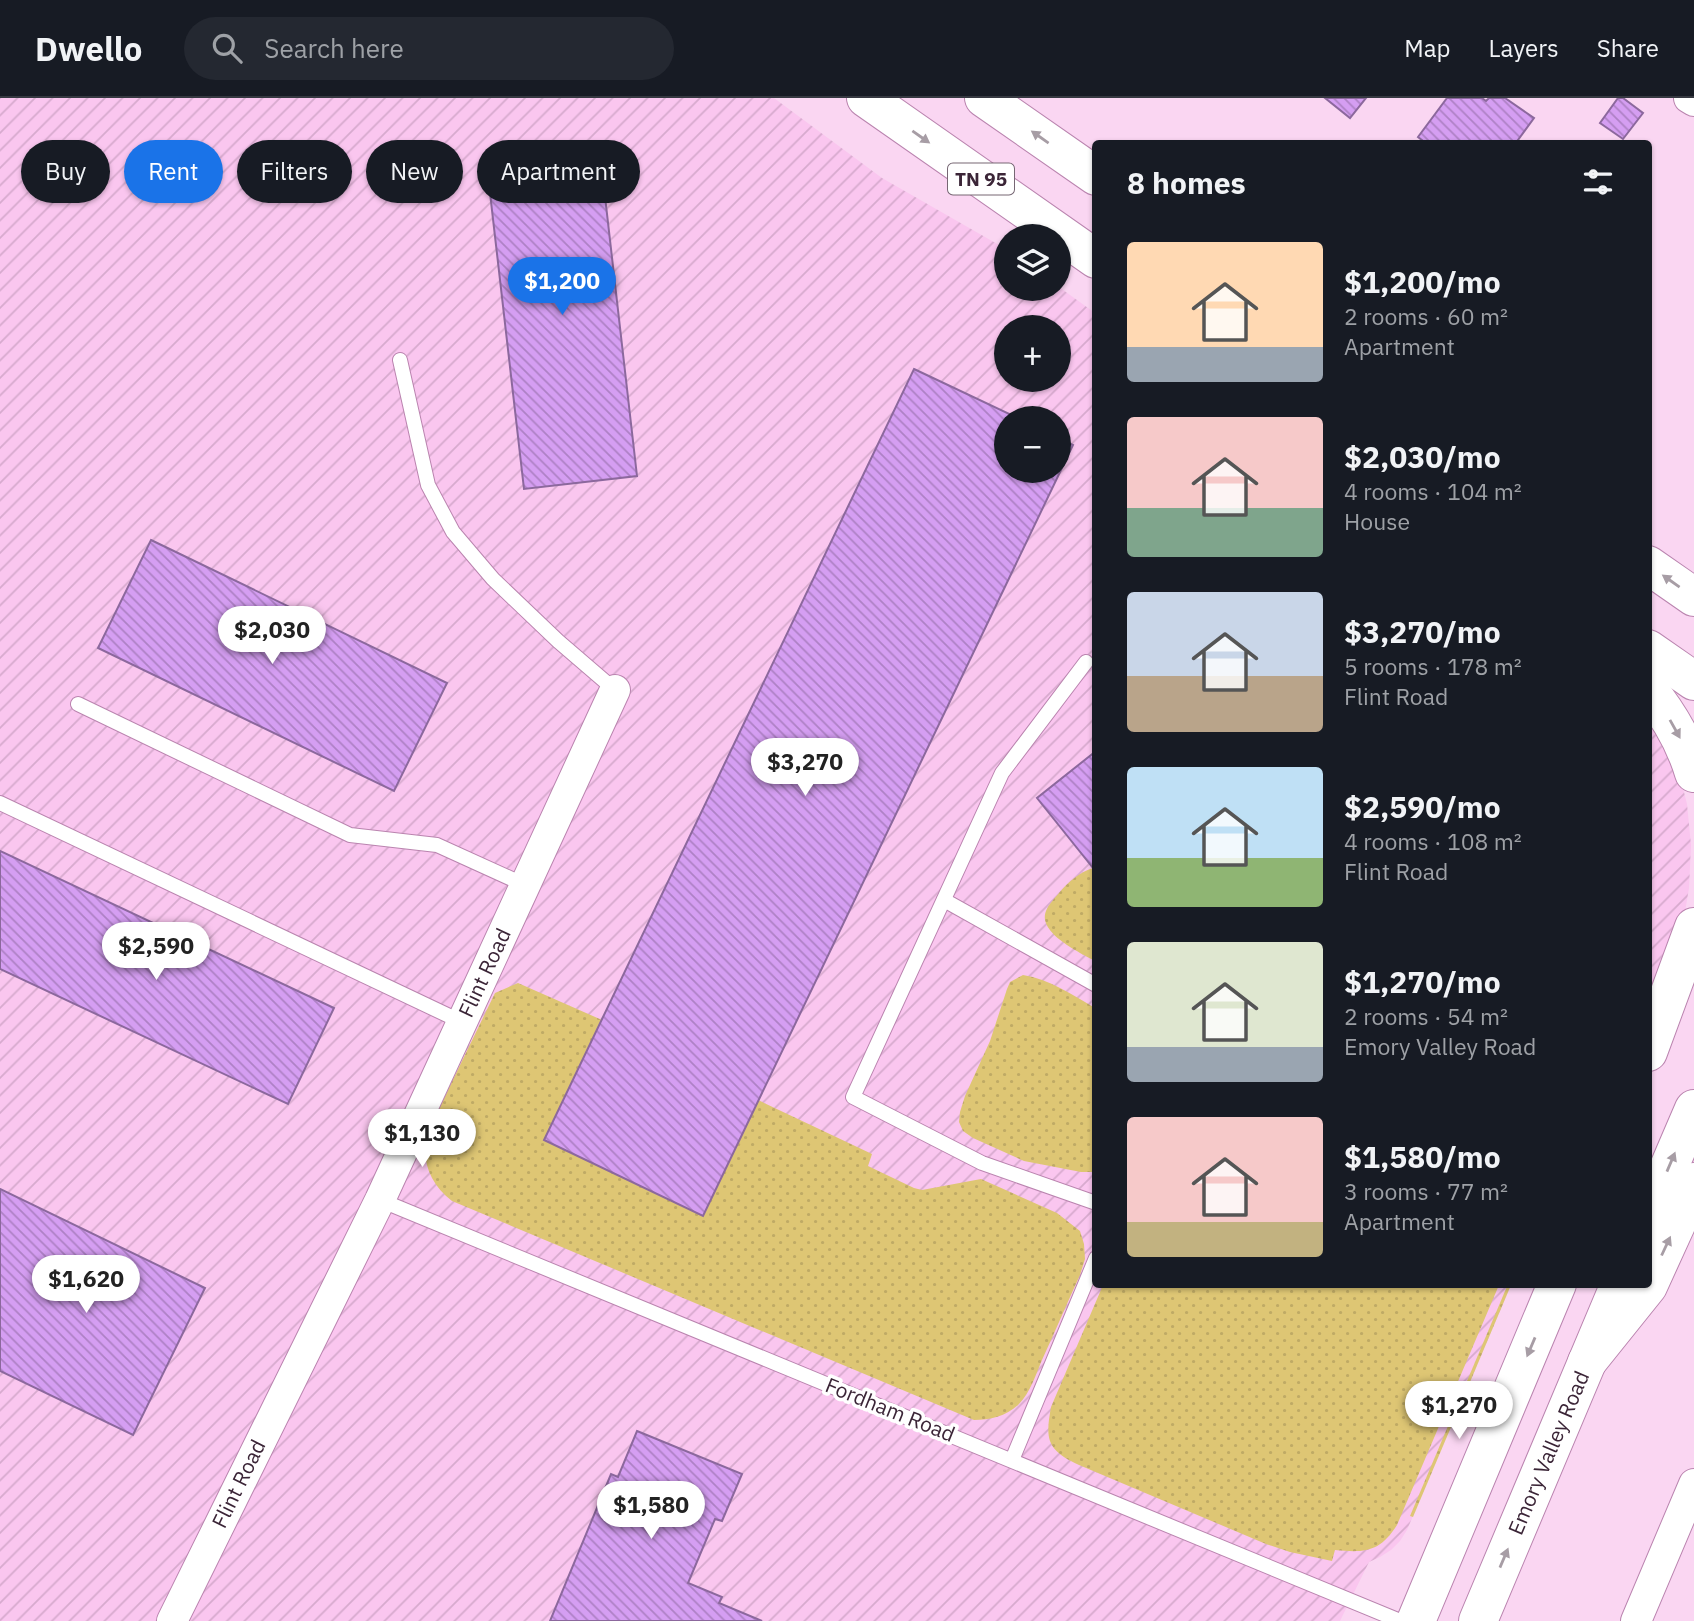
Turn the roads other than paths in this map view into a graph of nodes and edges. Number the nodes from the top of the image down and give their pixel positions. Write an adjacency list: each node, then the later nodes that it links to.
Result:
1 (866, 98): 6 (main road, TN 95, one-way to 6)
2 (984, 98): 5 (main road, one-way to 2)
3 (1689, 98): 4 (street)
4 (1694, 102)
5 (1092, 173)
6 (1082, 250): 7 (main road)
7 (1092, 270)
8 (400, 359): 14 (lane, Flint Road)
9 (1652, 568): 10 (main road, one-way to 9)
10 (1694, 597)
11 (1652, 652): 13 (main road)
12 (1086, 662): 20 (lane)
13 (1694, 681)
14 (615, 690): 19 (street, Flint Road)
15 (1652, 694): 17 (main road, one-way to 17)
16 (78, 705): 19 (lane)
17 (1694, 773)
18 (0, 803): 24 (lane)
19 (525, 885): 24 (street, Flint Road)
20 (944, 900): 23 (lane); 30 (lane)
21 (1694, 927): 25 (main road)
22 (1694, 980): 26 (main road)
23 (1092, 983)
24 (462, 1022): 29 (street, Flint Road)
25 (1652, 1041)
26 (1652, 1063)
27 (1694, 1109): 31 (main road, one-way to 27)
28 (1694, 1182): 33 (main road, one-way to 28)
29 (380, 1200): 38 (lane, Fordham Road); 40 (street, Flint Road)
30 (1092, 1202)
31 (1652, 1207)
32 (1092, 1268): 38 (lane)
33 (1652, 1277)
34 (1555, 1288): 42 (main road, one-way to 42)
35 (1618, 1288): 37 (main road, Emory Valley Road)
36 (1646, 1288): 37 (main road, one-way to 36)
37 (1587, 1362): 43 (main road, Emory Valley Road, one-way to 37)
38 (1012, 1460): 41 (lane, Fordham Road)
39 (1694, 1484): 44 (street)
40 (172, 1621)
41 (1400, 1621)
42 (1416, 1621)
43 (1478, 1621)
44 (1636, 1621)

